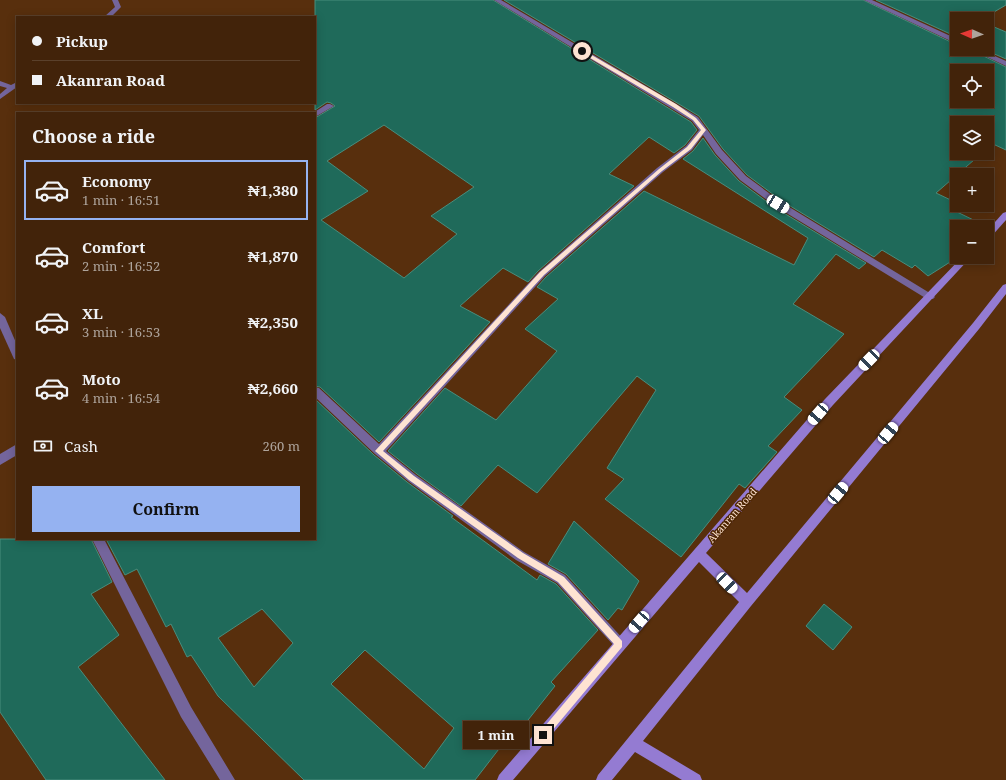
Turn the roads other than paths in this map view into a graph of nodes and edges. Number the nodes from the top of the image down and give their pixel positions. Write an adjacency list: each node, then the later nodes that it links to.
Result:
1 (115, 0): 4 (street)
2 (497, 0): 13 (street)
3 (866, 0): 5 (street)
4 (108, 16)
5 (950, 39)
6 (988, 56): 7 (street)
7 (1006, 64)
8 (0, 83): 9 (street)
9 (15, 86): 10 (street)
10 (0, 97)
11 (330, 106): 12 (street)
12 (316, 114)
13 (703, 130): 18 (street); 23 (street)
14 (1006, 215): 15 (main road)
15 (994, 228)
16 (961, 264): 18 (main road, Akanran Road)
17 (1006, 287): 27 (main road)
18 (930, 297): 26 (main road, Akanran Road)
19 (0, 318): 20 (street)
20 (16, 354)
21 (316, 392): 23 (street)
22 (16, 450): 24 (street)
23 (379, 451): 28 (street)
24 (0, 460)
25 (99, 540): 30 (street)
26 (698, 554): 27 (main road); 28 (main road, Akanran Road)
27 (747, 602): 29 (main road)
28 (620, 644): 31 (main road, Akanran Road)
29 (633, 742): 32 (main road); 33 (main road)
30 (228, 780)
31 (504, 780)
32 (603, 780)
33 (695, 780)

